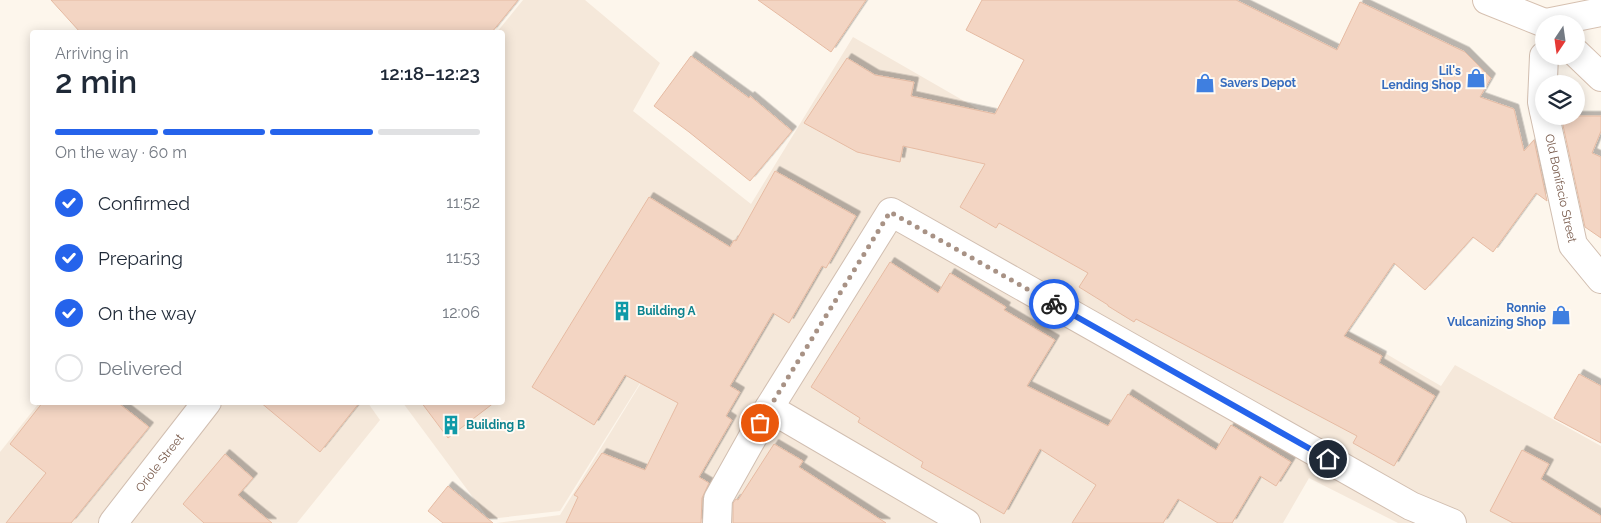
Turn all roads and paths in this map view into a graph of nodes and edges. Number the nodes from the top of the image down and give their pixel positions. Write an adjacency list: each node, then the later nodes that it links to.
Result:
1 (1488, 0): 4 (street)
2 (1601, 12): 3 (street)
3 (1585, 15)
4 (1535, 19)
5 (1585, 62): 6 (street)
6 (1601, 77)
7 (1547, 125): 8 (street, Old Bonifacio Street)
8 (1601, 279)
9 (205, 405): 11 (street, Oriole Street)
10 (769, 408): 12 (street); 13 (street); 14 (street)
11 (113, 523)
12 (717, 523)
13 (966, 523)
14 (1452, 523)

